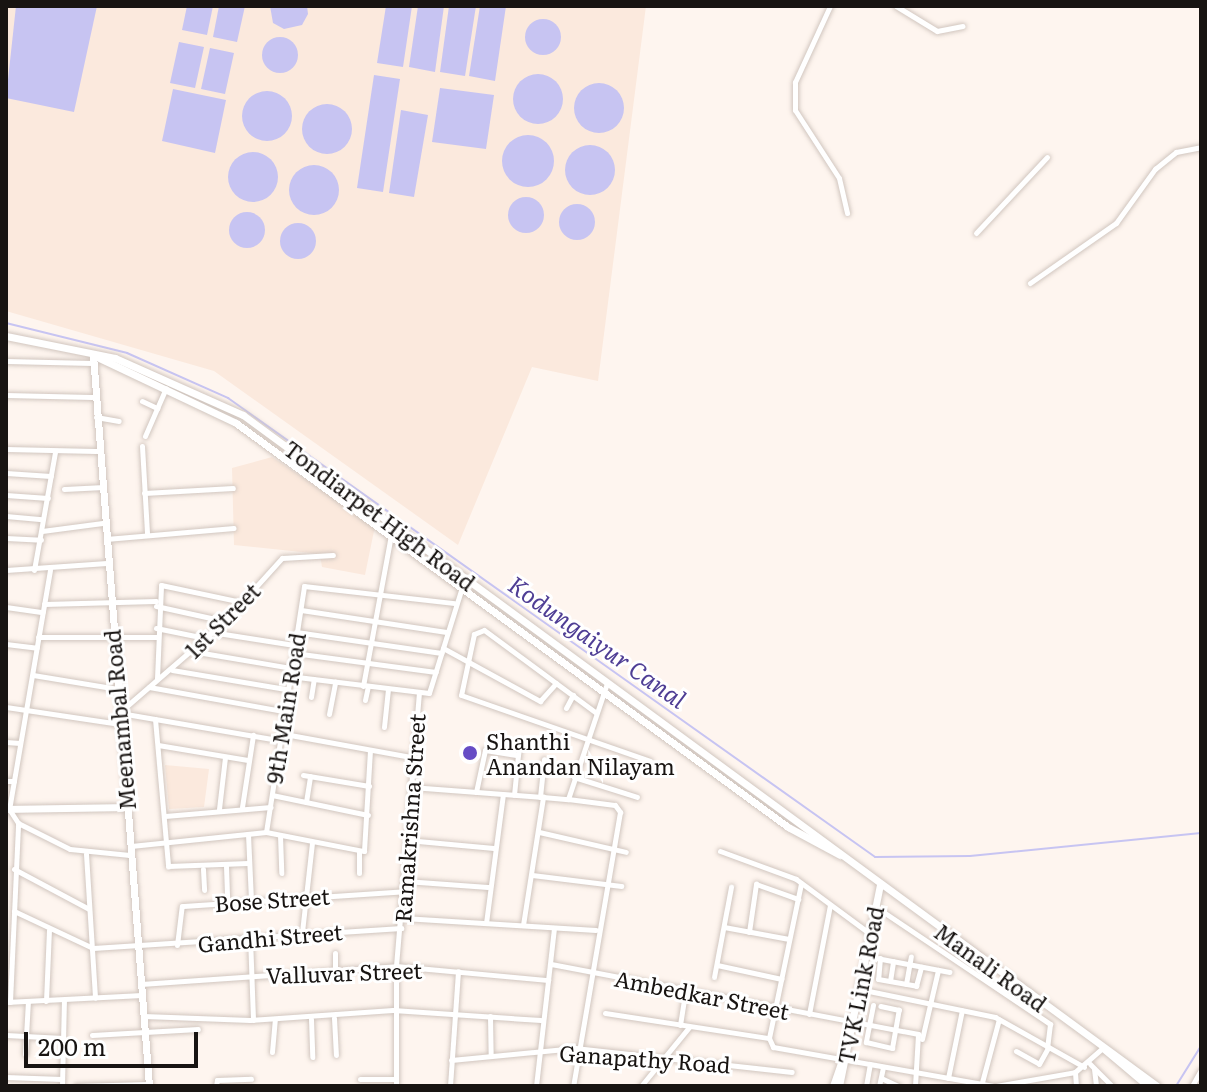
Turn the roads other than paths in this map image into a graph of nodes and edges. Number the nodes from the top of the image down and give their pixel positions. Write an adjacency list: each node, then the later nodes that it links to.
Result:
1 (830, 6): 6 (street)
2 (896, 6): 3 (street)
3 (963, 26)
4 (1201, 147): 8 (street)
5 (1047, 157): 7 (street)
6 (847, 213)
7 (976, 233)
8 (1030, 283)
9 (6, 336): 10 (main road, Tondiarpet High Road)
10 (92, 359): 11 (street); 12 (main road, Tondiarpet High Road); 14 (main road, Meenambal Road); 85 (main road, Tondiarpet High Road)
11 (6, 361)
12 (167, 388): 16 (street); 38 (main road, Tondiarpet High Road)
13 (6, 395): 14 (street)
14 (92, 397): 17 (main road, Meenambal Road)
15 (142, 401): 16 (street)
16 (157, 408): 19 (street)
17 (94, 417): 18 (street); 22 (main road, Meenambal Road)
18 (119, 421)
19 (145, 436)
20 (142, 446): 29 (street)
21 (6, 449): 23 (street)
22 (96, 451): 23 (street); 26 (main road, Meenambal Road)
23 (55, 452): 25 (street)
24 (6, 473): 25 (street)
25 (51, 476): 31 (street)
26 (99, 487): 28 (street); 34 (main road, Meenambal Road)
27 (233, 488): 29 (street)
28 (64, 489)
29 (144, 493): 37 (street)
30 (6, 495): 31 (street)
31 (48, 498): 33 (street)
32 (6, 516): 33 (street)
33 (42, 519): 36 (street)
34 (102, 523): 36 (street); 40 (main road, Meenambal Road)
35 (234, 528): 37 (street)
36 (42, 531): 41 (street)
37 (147, 534): 40 (street)
38 (391, 534): 47 (main road, Tondiarpet High Road); 48 (street)
39 (6, 538): 41 (street)
40 (105, 539): 43 (main road, Meenambal Road)
41 (41, 540): 45 (street)
42 (333, 555): 49 (street, 1st Street)
43 (107, 563): 46 (street); 52 (main road, Meenambal Road)
44 (6, 570): 45 (street)
45 (34, 570): 46 (street)
46 (50, 570): 51 (street)
47 (462, 586): 50 (street); 85 (main road, Tondiarpet High Road)
48 (379, 594): 50 (street); 55 (street, 9th Main Road); 58 (street)
49 (243, 602): 53 (street); 57 (street, 1st Street)
50 (454, 603): 62 (street)
51 (44, 604): 52 (street); 56 (street)
52 (109, 604): 53 (street); 66 (main road, Meenambal Road)
53 (156, 604): 57 (street); 59 (street)
54 (6, 607): 56 (street)
55 (301, 610): 58 (street); 61 (street, 9th Main Road)
56 (43, 612): 63 (street)
57 (225, 621): 60 (street, 1st Street)
58 (374, 621): 62 (street); 67 (street)
59 (156, 628): 64 (street); 65 (street)
60 (211, 632): 65 (street, 1st Street); 70 (street)
61 (296, 632): 67 (street); 70 (street, 9th Main Road)
62 (446, 632): 72 (street)
63 (38, 637): 66 (street); 69 (street)
64 (156, 637): 66 (street); 80 (street)
65 (205, 638): 71 (street, 1st Street)
66 (113, 640): 87 (main road, Meenambal Road)
67 (371, 643): 72 (street); 74 (street)
68 (6, 644): 69 (street)
69 (37, 648): 78 (street)
70 (294, 649): 74 (street); 75 (street, 9th Main Road)
71 (191, 651): 75 (street); 76 (street, 1st Street)
72 (442, 651): 73 (street); 77 (street)
73 (467, 656): 83 (street); 83 (street); 106 (street)
74 (367, 662): 77 (street); 84 (street)
75 (291, 668): 79 (street, 9th Main Road)
76 (171, 670): 80 (street, 1st Street); 88 (street)
77 (436, 672): 90 (street)
78 (33, 675): 87 (street); 95 (street)
79 (289, 676): 81 (street); 88 (street, 9th Main Road)
80 (157, 679): 86 (street, 1st Street)
81 (314, 679): 82 (street); 92 (street)
82 (335, 682): 84 (street); 100 (street)
83 (556, 683): 91 (street)
84 (366, 686): 89 (street); 93 (street)
85 (605, 686): 99 (street); 168 (main road, Tondiarpet High Road)
86 (149, 687): 97 (street); 98 (street, 1st Street)
87 (118, 689): 98 (main road, Meenambal Road)
88 (285, 689): 97 (street, 9th Main Road)
89 (388, 689): 90 (street); 103 (street)
90 (419, 693): 114 (street, Ramakrishna Street)
91 (573, 695): 96 (street); 99 (street)
92 (311, 697)
93 (365, 700)
94 (6, 707): 95 (street)
95 (26, 708): 102 (street); 109 (street)
96 (566, 708)
97 (282, 711): 105 (street, 9th Main Road)
98 (119, 712): 101 (street); 102 (main road, Meenambal Road)
99 (595, 712): 106 (street)
100 (329, 714)
101 (155, 719): 104 (street); 110 (street)
102 (120, 724): 133 (main road, Meenambal Road)
103 (384, 727)
104 (253, 735): 105 (street); 116 (street)
105 (278, 736): 111 (street); 127 (street, 9th Main Road)
106 (583, 738): 117 (street); 120 (street)
107 (6, 742): 109 (street)
108 (520, 742): 112 (street)
109 (20, 743): 122 (street)
110 (158, 745): 113 (street); 139 (street)
111 (370, 750): 114 (street); 123 (street)
112 (518, 755): 125 (street); 128 (street)
113 (225, 757): 116 (street); 136 (street)
114 (411, 757): 124 (street, Ramakrishna Street)
115 (544, 759): 129 (street)
116 (248, 760): 134 (street)
117 (650, 761)
118 (303, 775): 119 (street)
119 (310, 776): 123 (street); 132 (street)
120 (574, 777): 130 (street); 131 (street)
121 (6, 781): 122 (street)
122 (14, 781): 137 (street)
123 (369, 786): 138 (street)
124 (411, 787): 125 (street); 145 (street, Ramakrishna Street)
125 (476, 792): 126 (street)
126 (503, 794): 128 (street); 149 (street)
127 (272, 795): 132 (street); 135 (street, 9th Main Road)
128 (514, 795): 129 (street)
129 (541, 797): 131 (street); 142 (street)
130 (637, 797)
131 (568, 799): 150 (street)
132 (306, 802): 138 (street)
133 (127, 807): 137 (main road); 148 (main road, Meenambal Road)
134 (242, 807): 135 (street); 136 (street)
135 (271, 807): 141 (street, 9th Main Road)
136 (219, 809): 139 (street)
137 (7, 810): 140 (street)
138 (368, 815): 153 (street)
139 (165, 816): 146 (street)
140 (18, 823): 152 (street); 156 (street)
141 (266, 832): 143 (street); 144 (street)
142 (539, 832): 150 (street); 164 (street)
143 (248, 834): 146 (street); 158 (street)
144 (280, 835): 147 (street); 162 (street)
145 (407, 840): 149 (street); 165 (street, Ramakrishna Street)
146 (165, 843): 148 (street); 161 (street)
147 (312, 843): 153 (street); 175 (street)
148 (131, 846): 157 (main road, Meenambal Road)
149 (495, 848): 171 (street)
150 (612, 849): 155 (street); 167 (street)
151 (6, 851): 152 (street)
152 (15, 851): 160 (street)
153 (359, 851): 163 (street)
154 (720, 851): 166 (street)
155 (626, 852)
156 (86, 854): 157 (street); 181 (street)
157 (130, 855): 198 (main road, Meenambal Road)
158 (248, 863): 159 (street); 176 (street)
159 (226, 866): 161 (street); 178 (street)
160 (14, 869): 170 (street); 181 (street)
161 (203, 869): 173 (street)
162 (281, 873)
163 (359, 873)
164 (532, 875): 167 (street); 186 (street)
165 (405, 881): 171 (street); 174 (street, Ramakrishna Street)
166 (802, 882): 177 (street); 179 (street)
167 (604, 884): 169 (street); 191 (street)
168 (880, 885): 180 (main road, TVK Link Road); 263 (main road, Manali Road)
169 (621, 886)
170 (9, 887): 182 (street)
171 (488, 887): 184 (street)
172 (731, 887): 187 (street)
173 (204, 890)
174 (405, 891): 175 (street, Bose Street); 183 (street, Ramakrishna Street)
175 (307, 896): 176 (street, Bose Street); 192 (street)
176 (251, 899): 178 (street, Bose Street)
177 (798, 899): 193 (street); 196 (street)
178 (227, 901): 197 (street, Bose Street)
179 (830, 905): 194 (street); 239 (street)
180 (875, 907): 194 (main road, TVK Link Road); 261 (street)
181 (90, 909): 199 (street)
182 (14, 911): 185 (street); 190 (street)
183 (403, 918): 184 (street); 188 (street, Ramakrishna Street)
184 (486, 923): 186 (street)
185 (9, 925): 205 (street)
186 (523, 925): 189 (street)
187 (724, 927): 193 (street); 208 (street)
188 (401, 928): 192 (street, Gandhi Street); 209 (street, Ramakrishna Street)
189 (554, 928): 191 (street); 206 (street)
190 (49, 930): 199 (street); 229 (street)
191 (596, 930): 214 (street)
192 (302, 932): 195 (street, Gandhi Street)
193 (749, 932): 196 (street)
194 (869, 933): 201 (main road, TVK Link Road)
195 (250, 937): 197 (street, Gandhi Street); 216 (street)
196 (789, 939): 218 (street)
197 (177, 945): 198 (street, Gandhi Street)
198 (139, 947): 199 (street, Gandhi Street); 221 (main road, Meenambal Road)
199 (93, 948): 226 (street)
200 (335, 953): 211 (street)
201 (865, 955): 203 (street); 223 (main road, TVK Link Road)
202 (911, 956): 207 (street)
203 (880, 958): 204 (street); 220 (street)
204 (893, 961): 207 (street); 220 (street)
205 (9, 963): 230 (street)
206 (551, 964): 214 (street, Ambedkar Street); 219 (street)
207 (909, 964): 210 (street); 222 (street)
208 (717, 965): 217 (street); 218 (street)
209 (396, 966): 211 (street, Valluvar Street); 213 (street, Valluvar Street); 235 (street, Ramakrishna Street)
210 (921, 967): 212 (street); 222 (street)
211 (335, 969): 216 (street, Valluvar Street)
212 (938, 970): 215 (street); 231 (street)
213 (458, 971): 219 (street, Valluvar Street); 237 (street)
214 (587, 972): 224 (street, Ambedkar Street); 262 (street)
215 (949, 972)
216 (250, 975): 221 (street, Valluvar Street); 245 (street)
217 (714, 977)
218 (781, 979): 234 (street)
219 (548, 980): 247 (street)
220 (890, 981): 222 (street)
221 (141, 984): 225 (main road, Meenambal Road)
222 (906, 984)
223 (859, 989): 231 (street); 248 (main road, TVK Link Road)
224 (685, 992): 234 (street, Ambedkar Street); 249 (street)
225 (142, 995): 226 (street); 240 (main road, Meenambal Road)
226 (95, 998): 227 (street)
227 (64, 1000): 229 (street); 258 (street)
228 (28, 1001): 229 (street); 230 (street); 256 (street)
229 (46, 1001)
230 (8, 1002)
231 (932, 1004): 236 (street); 260 (street)
232 (873, 1005): 250 (street)
233 (880, 1006): 253 (street)
234 (775, 1009): 239 (street, Ambedkar Street); 259 (street)
235 (393, 1010): 237 (street); 242 (street); 289 (street, Ramakrishna Street)
236 (962, 1010): 244 (street); 285 (street)
237 (451, 1013): 241 (street); 273 (street)
238 (605, 1013): 249 (street)
239 (809, 1014): 248 (street, Ambedkar Street)
240 (143, 1016): 245 (street); 254 (main road, Meenambal Road)
241 (490, 1016): 247 (street); 270 (street)
242 (334, 1018): 243 (street); 268 (street)
243 (311, 1019): 246 (street); 271 (street)
244 (999, 1019): 261 (street); 290 (street)
245 (253, 1020): 246 (street)
246 (275, 1020): 265 (street)
247 (541, 1020): 266 (street)
248 (852, 1023): 250 (street, Ambedkar Street); 272 (main road, TVK Link Road)
249 (680, 1025): 251 (street)
250 (869, 1025): 253 (street, Ambedkar Street); 253 (street)
251 (690, 1026): 259 (street); 269 (street)
252 (198, 1029): 254 (street)
253 (896, 1030): 260 (street, Ambedkar Street)
254 (145, 1032): 257 (street); 291 (main road, Meenambal Road)
255 (6, 1035): 256 (street)
256 (26, 1035): 258 (street); 267 (street)
257 (92, 1035)
258 (63, 1038): 288 (street)
259 (769, 1038): 272 (street)
260 (922, 1039): 278 (street)
261 (1048, 1047): 264 (street); 275 (street)
262 (575, 1048): 266 (street, Ganapathy Road); 269 (street, Ganapathy Road); 297 (street)
263 (1103, 1048): 275 (street); 310 (main road, Manali Road); 311 (main road, Manali Road)
264 (1016, 1051)
265 (272, 1052)
266 (538, 1052): 270 (street, Ganapathy Road); 296 (street)
267 (25, 1054)
268 (336, 1055)
269 (667, 1055): 277 (street, Ganapathy Road); 298 (street)
270 (491, 1056): 273 (street, Ganapathy Road)
271 (312, 1057)
272 (844, 1058): 274 (street); 299 (main road); 300 (main road, TVK Link Road)
273 (451, 1060): 295 (street)
274 (870, 1064): 276 (street); 301 (street)
275 (1089, 1066): 279 (street); 308 (street); 309 (street)
276 (883, 1067): 278 (street); 284 (street)
277 (792, 1072)
278 (917, 1072): 285 (street); 304 (street)
279 (1075, 1072): 283 (street); 307 (street)
280 (1200, 1075): 312 (street)
281 (6, 1077): 282 (street)
282 (24, 1077): 288 (street); 292 (street)
283 (1044, 1077): 305 (street); 306 (street)
284 (881, 1078): 302 (street); 303 (street)
285 (948, 1078): 290 (street)
286 (251, 1079): 294 (street)
287 (360, 1079): 289 (street)
288 (62, 1082)
289 (396, 1082)
290 (981, 1084): 305 (street)
291 (149, 1085): 293 (street)
292 (23, 1086)
293 (76, 1086)
294 (216, 1086)
295 (450, 1086)
296 (536, 1086)
297 (573, 1086)
298 (641, 1086)
299 (833, 1086)
300 (839, 1086)
301 (866, 1086)
302 (879, 1086)
303 (898, 1086)
304 (915, 1086)
305 (995, 1086)
306 (1045, 1086)
307 (1076, 1086)
308 (1096, 1086)
309 (1112, 1086)
310 (1148, 1086)
311 (1157, 1086)
312 (1192, 1086)

